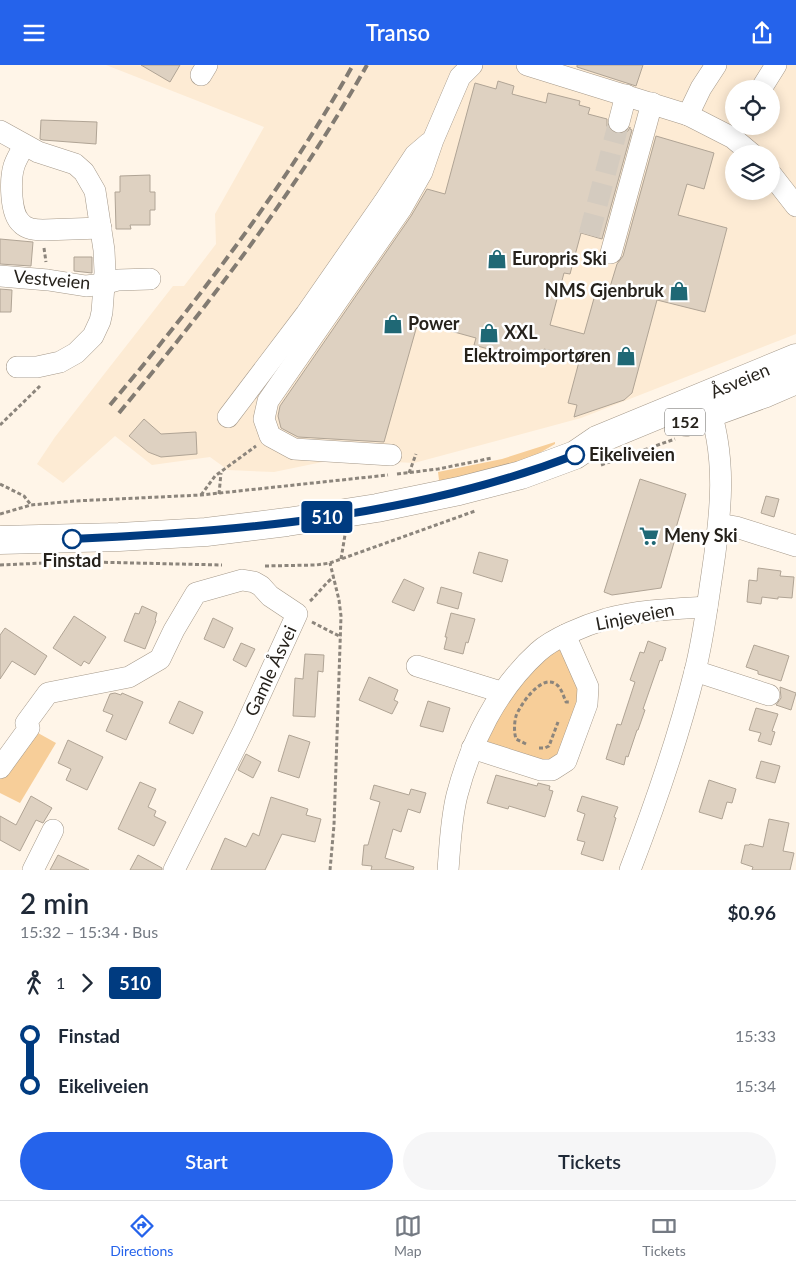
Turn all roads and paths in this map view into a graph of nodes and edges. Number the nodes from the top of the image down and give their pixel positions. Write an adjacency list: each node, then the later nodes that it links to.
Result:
1 (472, 65): 12 (street)
2 (527, 65): 6 (street)
3 (716, 65): 8 (street)
4 (776, 65): 5 (street)
5 (767, 80)
6 (626, 95): 7 (street); 9 (street)
7 (652, 103): 8 (street); 18 (street)
8 (688, 115): 10 (street)
9 (618, 122)
10 (725, 128)
11 (0, 131): 13 (street, Vestveien)
12 (433, 140): 28 (street); 30 (street)
13 (24, 145): 16 (street, Vestveien); 17 (street)
14 (780, 188): 15 (street)
15 (795, 212)
16 (101, 228): 17 (street); 22 (street, Vestveien)
17 (43, 230): 21 (path)
18 (611, 253)
19 (0, 276): 21 (street, Vestveien)
20 (150, 279): 22 (street)
21 (48, 280): 22 (street, Vestveien)
22 (104, 284): 24 (street, Vestveien)
23 (796, 358): 27 (main road, Åsveien / 152)
24 (60, 362): 25 (street, Vestveien); 29 (path)
25 (17, 367)
26 (796, 379): 27 (main road, Åsveien / 152)
27 (708, 405): 41 (street); 43 (main road, Åsveien / 152)
28 (228, 417)
29 (0, 425)
30 (270, 436): 32 (street); 33 (path)
31 (416, 454): 34 (path)
32 (391, 455)
33 (221, 472): 38 (path); 39 (path)
34 (409, 473)
35 (356, 479): 37 (path)
36 (0, 484): 40 (path)
37 (355, 486)
38 (220, 494)
39 (201, 495)
40 (31, 505)
41 (719, 525): 44 (street); 52 (street)
42 (345, 533): 47 (path)
43 (0, 540)
44 (796, 546)
45 (86, 561): 49 (path)
46 (52, 563): 48 (path)
47 (330, 563): 50 (path); 51 (path)
48 (0, 565)
49 (229, 565)
50 (256, 567)
51 (334, 577): 53 (path); 55 (path)
52 (707, 607): 54 (street, Linjeveien); 57 (street)
53 (297, 614): 55 (path); 67 (street, Gamle Åsvei); 70 (street, Gamle Åsvei)
54 (565, 635): 58 (street, Linjeveien); 61 (street)
55 (341, 637): 71 (path)
56 (417, 666): 58 (street)
57 (695, 671): 59 (street); 73 (street)
58 (501, 692): 65 (street, Linjeveien)
59 (769, 695)
60 (566, 702): 61 (path); 62 (path); 64 (path)
61 (587, 704): 65 (street)
62 (562, 711)
63 (559, 720): 66 (path)
64 (528, 745)
65 (472, 748): 72 (street, Linjeveien)
66 (534, 748)
67 (0, 768)
68 (53, 830): 69 (street)
69 (33, 870)
70 (174, 870)
71 (330, 870)
72 (448, 870)
73 (630, 870)

